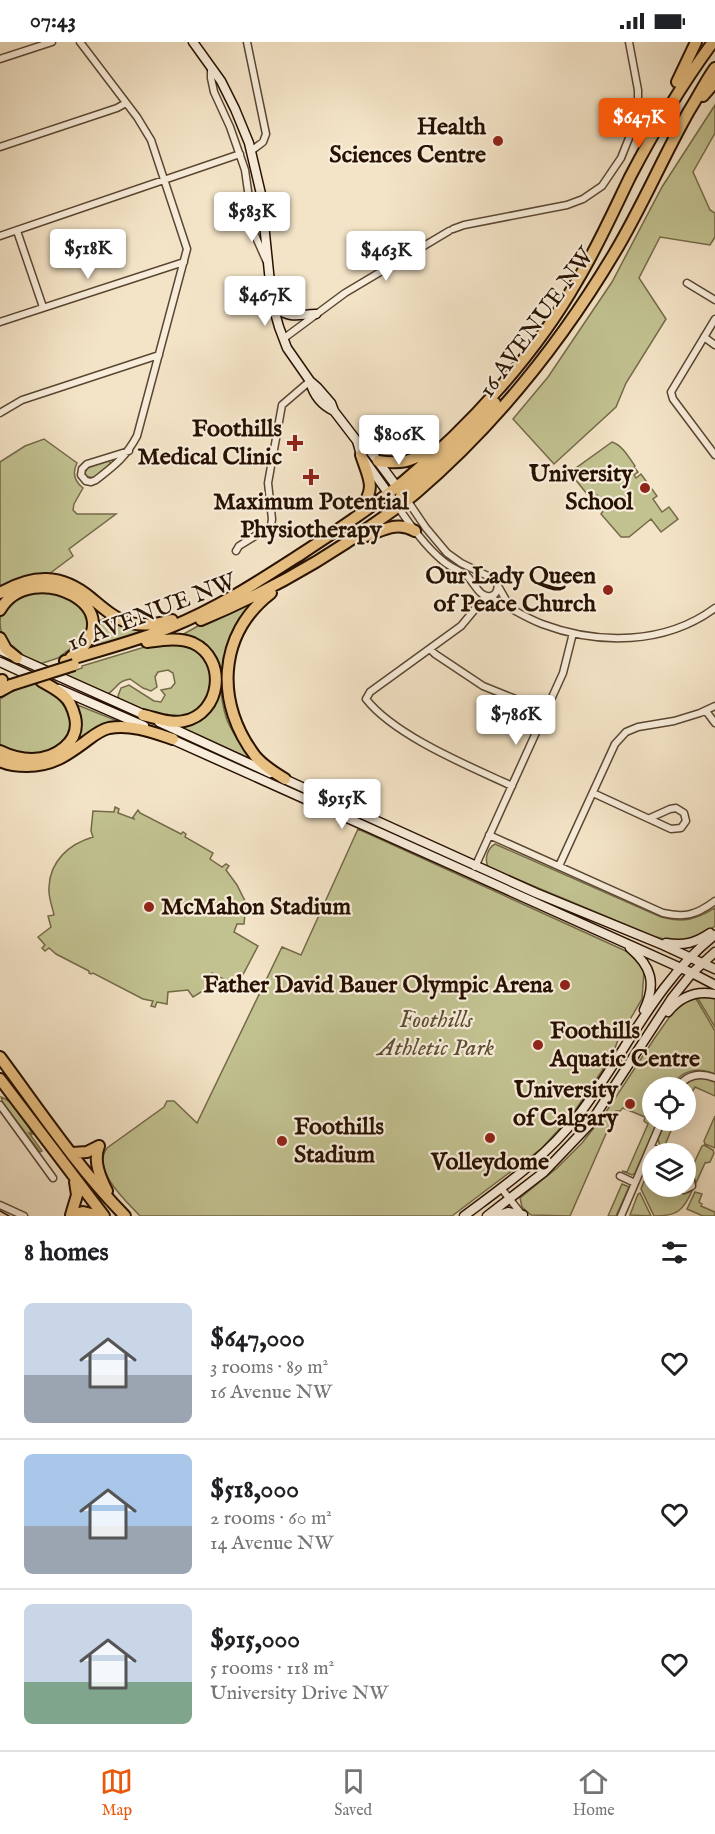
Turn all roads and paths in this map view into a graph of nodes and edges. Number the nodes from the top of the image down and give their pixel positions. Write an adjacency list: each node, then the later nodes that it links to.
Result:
1 (52, 42): 8 (street)
2 (80, 42): 13 (street)
3 (193, 42): 9 (street)
4 (247, 42): 17 (street)
5 (629, 42): 32 (street)
6 (696, 42): 19 (highway)
7 (712, 42): 19 (highway, 16 AVENUE NW)
8 (0, 59)
9 (211, 66): 12 (street); 14 (street)
10 (715, 68): 15 (highway, 16 AVENUE NW)
11 (715, 82): 15 (highway)
12 (228, 94): 14 (street); 17 (street)
13 (126, 103): 16 (street); 20 (street)
14 (220, 105): 18 (street)
15 (689, 112): 47 (highway, 16 AVENUE NW)
16 (0, 147)
17 (251, 152): 22 (street)
18 (240, 154): 20 (street); 21 (street)
19 (632, 175): 27 (highway, 16 AVENUE NW)
20 (165, 179): 23 (street); 25 (street)
21 (251, 213): 22 (street); 26 (street)
22 (264, 222): 26 (street)
23 (17, 231): 24 (street); 30 (street)
24 (0, 236)
25 (184, 262): 30 (street); 38 (street)
26 (267, 262): 31 (street)
27 (577, 281): 41 (highway, 16 AVENUE NW); 47 (highway)
28 (687, 283): 29 (street)
29 (715, 300)
30 (43, 307): 34 (street)
31 (273, 308): 32 (street); 36 (street)
32 (316, 314): 36 (street)
33 (715, 319): 35 (street)
34 (0, 322)
35 (704, 338): 37 (street); 45 (street)
36 (283, 339): 39 (street)
37 (715, 345)
38 (159, 356): 40 (street); 43 (street)
39 (310, 381): 42 (street); 51 (street)
40 (0, 413)
41 (452, 436): 46 (highway); 47 (highway, 16 AVENUE NW)
42 (357, 441): 44 (street); 46 (street)
43 (129, 451): 43 (street)
44 (361, 455): 47 (street); 48 (highway)
45 (715, 455)
46 (378, 461): 47 (street)
47 (399, 496): 48 (highway, 16 AVENUE NW); 49 (street); 50 (highway, 16 AVENUE NW); 52 (street)
48 (350, 522): 61 (highway, 16 AVENUE NW)
49 (416, 531): 50 (highway); 55 (street)
50 (349, 542): 53 (highway, 16 AVENUE NW)
51 (236, 550)
52 (489, 576): 54 (street); 55 (street)
53 (283, 582): 64 (highway, 16 AVENUE NW); 80 (highway)
54 (498, 584): 57 (street); 58 (street)
55 (478, 589): 57 (street)
56 (0, 593): 61 (highway)
57 (487, 597): 58 (street); 66 (street)
58 (511, 607): 62 (street)
59 (715, 608): 62 (street)
60 (0, 610): 69 (highway)
61 (199, 614): 69 (highway, 16 AVENUE NW)
62 (573, 633): 73 (street)
63 (0, 638): 67 (highway)
64 (147, 642): 69 (highway, 16 AVENUE NW); 75 (highway)
65 (0, 650): 67 (street)
66 (430, 650): 73 (street); 81 (street)
67 (17, 658): 75 (street)
68 (0, 662): 70 (street)
69 (69, 663): 71 (highway, 16 AVENUE NW, bridge)
70 (40, 681): 77 (street); 78 (highway)
71 (3, 685)
72 (715, 706): 74 (street)
73 (545, 711): 81 (street)
74 (706, 711): 76 (street); 82 (street)
75 (143, 715): 80 (street)
76 (715, 723)
77 (173, 740): 79 (highway); 86 (street)
78 (0, 752)
79 (0, 761)
80 (285, 779): 86 (street)
81 (512, 786): 84 (street)
82 (592, 793): 83 (street); 85 (street)
83 (650, 818): 83 (street)
84 (489, 835): 85 (street); 86 (street)
85 (559, 866): 87 (street)
86 (474, 869): 90 (street); 91 (street)
87 (715, 901)
88 (715, 929): 90 (street)
89 (715, 934): 93 (street)
90 (651, 940): 93 (street)
91 (623, 941): 95 (street); 100 (street)
92 (715, 952): 94 (street)
93 (690, 958): 94 (street); 95 (street)
94 (703, 963): 96 (street); 97 (street)
95 (681, 968): 97 (street); 100 (street)
96 (715, 969)
97 (692, 973): 98 (street); 101 (street)
98 (715, 985)
99 (715, 994): 101 (street)
100 (635, 1029): 114 (street)
101 (642, 1042): 115 (street)
102 (0, 1057): 103 (highway)
103 (14, 1076): 106 (street); 108 (highway)
104 (689, 1077): 105 (street)
105 (715, 1078)
106 (1, 1084): 112 (highway)
107 (0, 1105): 111 (street)
108 (72, 1153): 116 (highway); 116 (highway)
109 (642, 1167): 113 (street)
110 (620, 1176): 113 (street)
111 (53, 1179)
112 (74, 1179): 119 (highway); 120 (highway)
113 (635, 1183): 126 (street)
114 (501, 1188): 115 (street); 122 (street)
115 (510, 1199): 123 (street); 125 (street)
116 (112, 1202): 121 (highway)
117 (0, 1205): 118 (street)
118 (24, 1216)
119 (70, 1216): 120 (highway)
120 (102, 1216)
121 (125, 1216)
122 (464, 1216)
123 (487, 1216)
124 (496, 1216): 125 (street)
125 (523, 1216)
126 (621, 1216)

